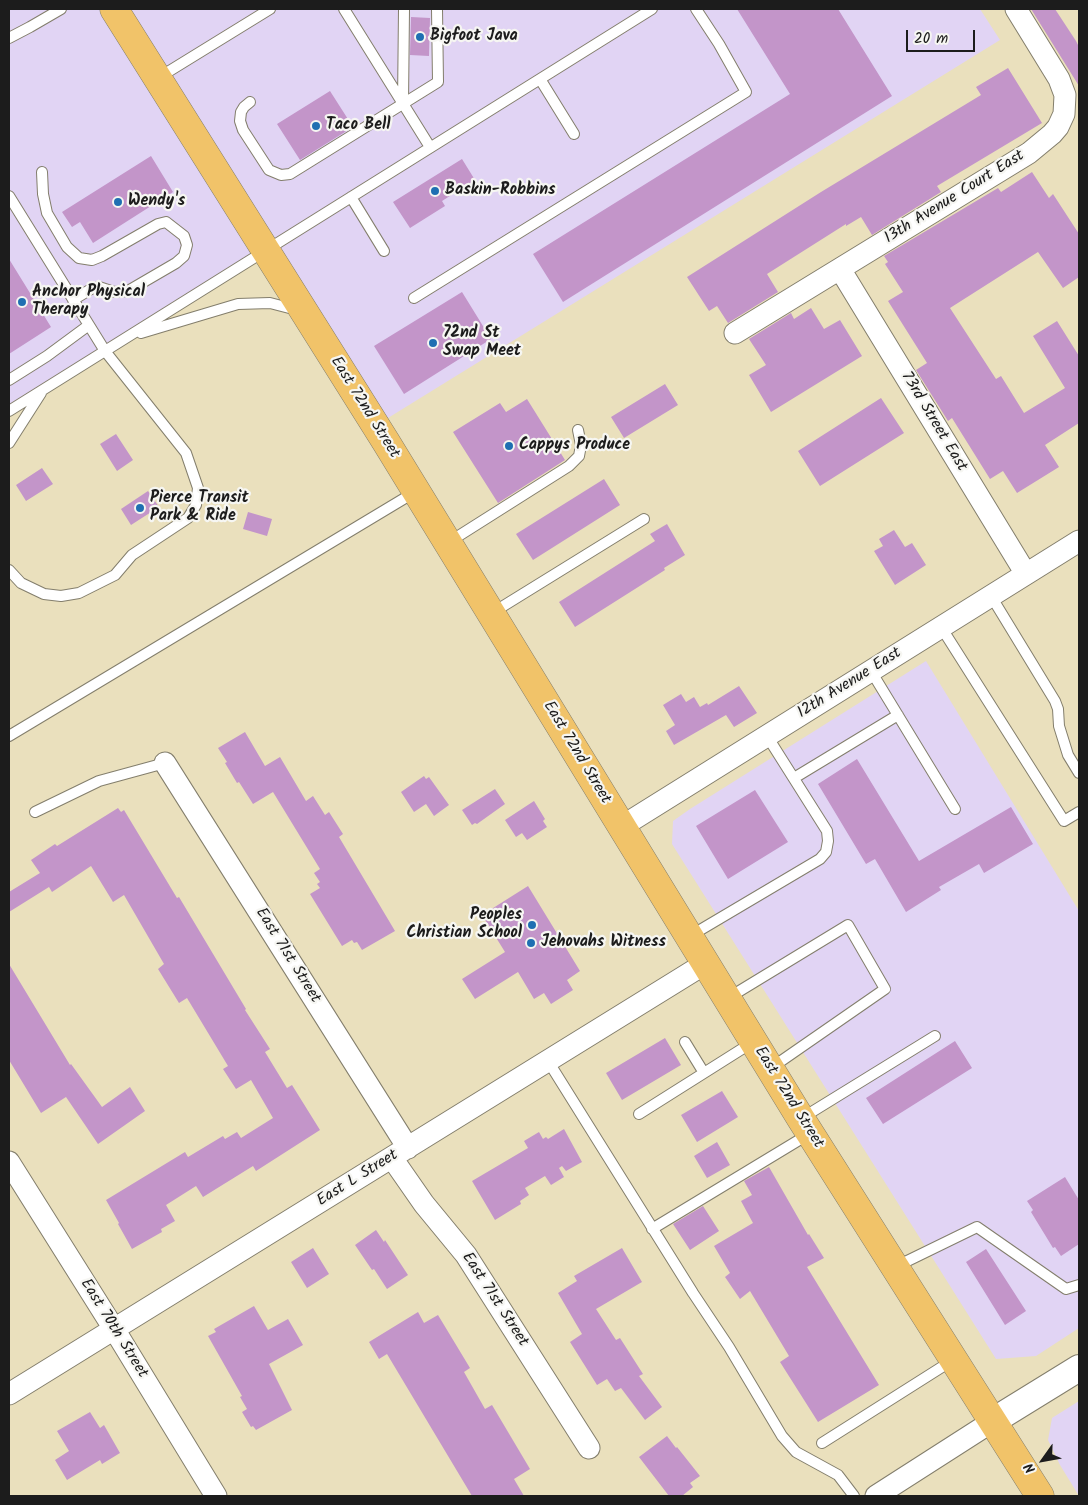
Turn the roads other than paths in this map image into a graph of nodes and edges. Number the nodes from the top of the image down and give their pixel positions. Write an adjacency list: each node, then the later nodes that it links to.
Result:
1 (61, 9): 10 (lane)
2 (114, 9): 11 (main road, East 72nd Street)
3 (270, 9): 11 (lane)
4 (344, 9): 14 (lane)
5 (404, 9): 14 (lane)
6 (437, 9): 14 (lane)
7 (652, 9): 12 (lane)
8 (696, 9): 23 (lane)
9 (1016, 9): 22 (street, 13th Avenue Court East)
10 (9, 38)
11 (157, 78): 20 (main road, East 72nd Street)
12 (540, 79): 15 (lane); 16 (lane)
13 (250, 102): 14 (lane)
14 (403, 104): 16 (lane)
15 (574, 134)
16 (430, 147): 19 (lane)
17 (42, 172): 24 (lane)
18 (9, 196): 24 (lane)
19 (350, 197): 20 (lane); 21 (lane)
20 (265, 250): 25 (main road, East 72nd Street); 28 (lane)
21 (384, 251)
22 (840, 269): 27 (street, 13th Avenue Court East); 40 (street, 73rd Street East)
23 (414, 298)
24 (73, 300): 26 (lane)
25 (304, 311): 28 (lane); 35 (main road, East 72nd Street)
26 (89, 325): 29 (lane); 30 (lane)
27 (735, 333)
28 (128, 336): 29 (lane)
29 (105, 351): 31 (lane); 39 (lane)
30 (9, 380)
31 (43, 389): 32 (lane); 34 (lane)
32 (9, 411)
33 (578, 430): 38 (lane)
34 (9, 443)
35 (416, 492): 38 (main road, East 72nd Street); 46 (lane)
36 (644, 519): 42 (lane)
37 (1079, 542): 40 (street, 12th Avenue East)
38 (448, 543): 42 (main road, East 72nd Street)
39 (9, 570)
40 (1026, 574): 41 (street, 12th Avenue East)
41 (991, 596): 43 (street, 12th Avenue East); 49 (lane)
42 (491, 614): 54 (main road, East 72nd Street)
43 (941, 627): 44 (street, 12th Avenue East); 53 (lane)
44 (871, 671): 45 (lane); 47 (street, 12th Avenue East)
45 (898, 715): 50 (lane); 51 (lane)
46 (10, 731)
47 (767, 736): 50 (lane); 54 (street, 12th Avenue East)
48 (165, 764): 52 (lane); 66 (street, East 71st Street)
49 (1079, 773)
50 (794, 778): 55 (lane)
51 (955, 809)
52 (35, 812)
53 (1079, 812)
54 (621, 827): 55 (main road, East 72nd Street)
55 (689, 936): 56 (main road, East 72nd Street)
56 (706, 963): 57 (main road, East 72nd Street); 61 (street, East L Street)
57 (727, 998): 60 (main road, East 72nd Street); 62 (lane)
58 (935, 1036): 65 (lane)
59 (685, 1042): 63 (lane)
60 (754, 1042): 62 (main road, East 72nd Street); 63 (lane)
61 (548, 1061): 66 (street, East L Street); 68 (lane)
62 (770, 1068): 65 (main road, East 72nd Street)
63 (704, 1073): 64 (lane)
64 (639, 1114)
65 (805, 1126): 68 (lane); 69 (main road, East 72nd Street)
66 (400, 1153): 71 (street, East L Street); 77 (street, East 71st Street)
67 (9, 1162): 71 (street, East 70th Street)
68 (652, 1229): 79 (lane)
69 (895, 1267): 70 (lane); 72 (main road, East 72nd Street)
70 (1079, 1285)
71 (114, 1329): 74 (street, East L Street); 78 (street, East 70th Street)
72 (953, 1360): 75 (main road, East 72nd Street); 76 (lane)
73 (1079, 1368): 75 (street)
74 (9, 1394)
75 (993, 1421): 80 (street); 81 (main road, East 72nd Street)
76 (822, 1443)
77 (589, 1448)
78 (216, 1496)
79 (854, 1496)
80 (876, 1496)
81 (1040, 1496)

